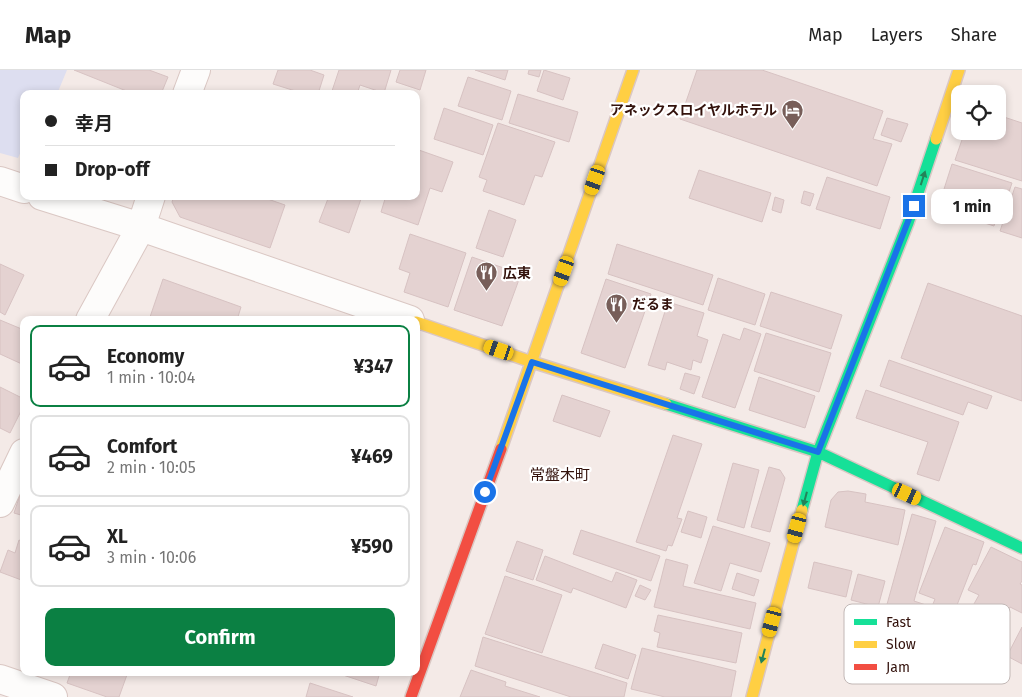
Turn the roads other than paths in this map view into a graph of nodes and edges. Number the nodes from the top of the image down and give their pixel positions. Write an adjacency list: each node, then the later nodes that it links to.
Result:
1 (196, 70): 4 (street)
2 (633, 70): 13 (street)
3 (959, 70): 14 (street, one-way to 3)
4 (188, 90)
5 (0, 180): 6 (street)
6 (20, 188)
7 (55, 200): 9 (street)
8 (150, 200): 9 (street)
9 (141, 227): 10 (street); 11 (street)
10 (92, 316)
11 (398, 316)
12 (420, 323): 13 (street)
13 (532, 362): 14 (street); 18 (street)
14 (818, 452): 17 (street); 23 (street, one-way to 23)
15 (20, 461): 16 (street)
16 (0, 503)
17 (1022, 548)
18 (420, 672)
19 (419, 676): 22 (street)
20 (0, 679): 21 (street)
21 (53, 697)
22 (411, 697)
23 (752, 697)

